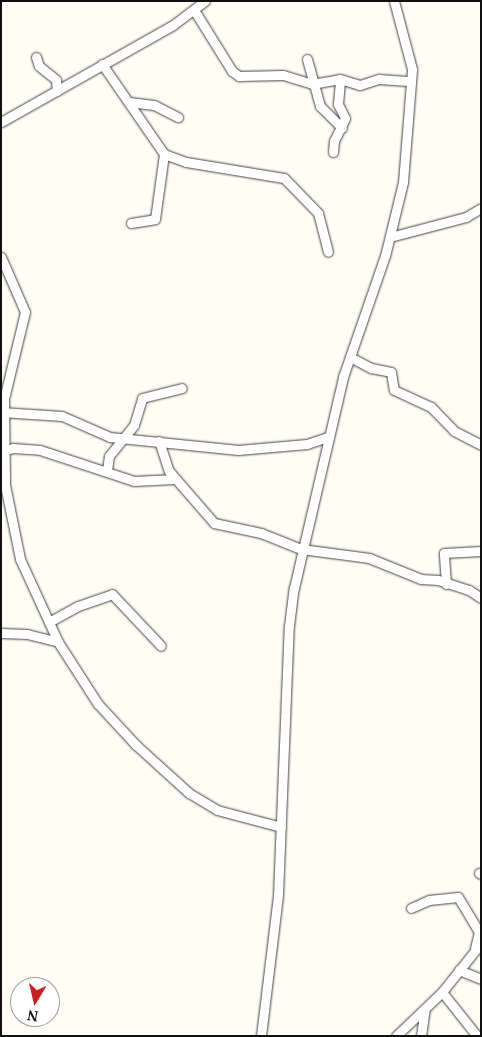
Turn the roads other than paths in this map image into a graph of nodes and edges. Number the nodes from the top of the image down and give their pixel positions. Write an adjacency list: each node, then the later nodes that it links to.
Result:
1 (205, 1): 3 (street)
2 (394, 1): 8 (street)
3 (194, 10): 6 (street); 9 (street)
4 (36, 57): 10 (street)
5 (307, 59): 9 (street)
6 (102, 64): 10 (street); 11 (street)
7 (340, 79): 8 (street); 9 (street); 14 (street)
8 (411, 81): 19 (street)
9 (312, 84): 14 (street)
10 (57, 91): 13 (street)
11 (129, 102): 12 (street); 16 (street)
12 (178, 116)
13 (1, 122)
14 (342, 128): 15 (street)
15 (333, 152)
16 (164, 154): 18 (street); 20 (street)
17 (481, 208): 19 (street)
18 (131, 223)
19 (390, 237): 22 (street)
20 (328, 252)
21 (1, 257): 23 (street)
22 (350, 357): 27 (street); 29 (street)
23 (4, 388): 25 (street)
24 (182, 388): 26 (street)
25 (3, 413): 26 (street); 30 (street)
26 (125, 437): 28 (street); 31 (street)
27 (327, 437): 28 (street); 33 (street)
28 (159, 441): 32 (street)
29 (481, 445)
30 (2, 451): 31 (street); 37 (street)
31 (107, 470): 32 (street)
32 (174, 479): 33 (street)
33 (301, 549): 35 (street); 41 (street)
34 (481, 551): 35 (street)
35 (446, 584): 36 (street)
36 (481, 598)
37 (49, 622): 39 (street); 40 (street)
38 (1, 633): 39 (street)
39 (58, 642): 41 (street)
40 (161, 646)
41 (281, 827): 50 (street)
42 (411, 908): 43 (street)
43 (480, 931): 45 (street)
44 (481, 942): 45 (street)
45 (474, 951): 46 (street)
46 (459, 970): 47 (street); 48 (street)
47 (481, 979)
48 (442, 992): 49 (street); 53 (street)
49 (425, 1009): 51 (street); 52 (street)
50 (261, 1036)
51 (396, 1036)
52 (421, 1036)
53 (477, 1036)

